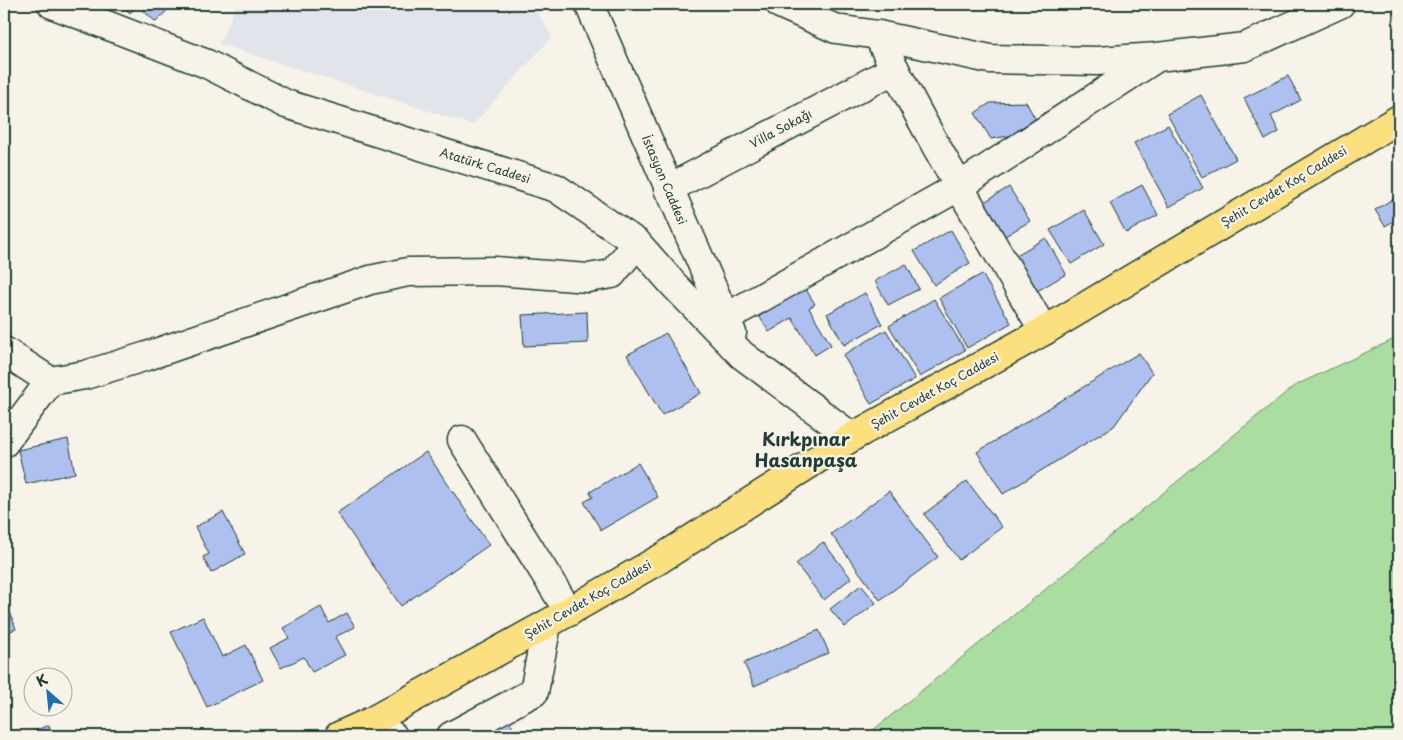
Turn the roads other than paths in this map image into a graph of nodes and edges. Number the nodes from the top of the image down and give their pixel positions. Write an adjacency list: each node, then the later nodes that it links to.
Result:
1 (52, 4): 11 (street, Atatürk Caddesi)
2 (588, 4): 10 (street, İstasyon Caddesi)
3 (780, 4): 5 (street)
4 (1340, 4): 6 (street)
5 (878, 35): 6 (street); 7 (street)
6 (1157, 57): 9 (street)
7 (895, 69): 9 (street); 10 (street, Villa Sokağı)
8 (1399, 119): 13 (main road, Şehit Cevdet Koç Caddesi)
9 (960, 186): 12 (street); 13 (street)
10 (668, 189): 12 (street, İstasyon Caddesi)
11 (637, 243): 15 (street, Atatürk Caddesi); 16 (street)
12 (725, 318): 15 (street, İstasyon Caddesi)
13 (1044, 331): 17 (main road, Şehit Cevdet Koç Caddesi)
14 (4, 351): 16 (street)
15 (742, 355): 17 (street, Atatürk Caddesi)
16 (50, 381): 19 (street)
17 (852, 437): 20 (main road, Şehit Cevdet Koç Caddesi)
18 (462, 440): 20 (street)
19 (4, 442)
20 (558, 618): 21 (main road, Şehit Cevdet Koç Caddesi); 24 (street)
21 (370, 722): 22 (main road, Şehit Cevdet Koç Caddesi); 23 (street)
22 (339, 736)
23 (393, 736)
24 (451, 736)

